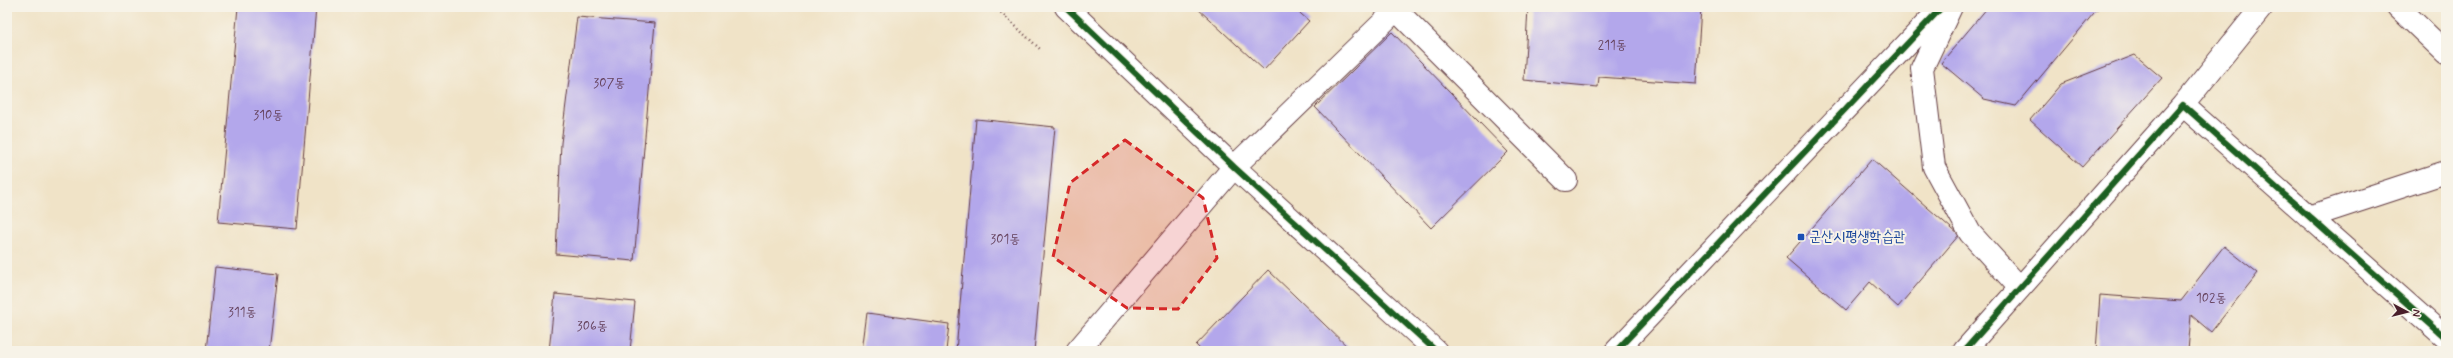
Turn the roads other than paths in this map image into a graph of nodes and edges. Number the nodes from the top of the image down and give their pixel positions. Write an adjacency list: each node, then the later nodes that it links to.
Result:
1 (1066, 7): 9 (street)
2 (1942, 7): 17 (street)
3 (1951, 7): 13 (street)
4 (2262, 7): 8 (street)
5 (2398, 7): 7 (street)
6 (1396, 8): 9 (street); 11 (street)
7 (2446, 53)
8 (2183, 105): 12 (street); 13 (street)
9 (1234, 167): 15 (street); 16 (street)
10 (2446, 172): 12 (street)
11 (1566, 180)
12 (2309, 217): 14 (street)
13 (2020, 288): 18 (street)
14 (2446, 338)
15 (1077, 351)
16 (1436, 351)
17 (1616, 351)
18 (1964, 351)

